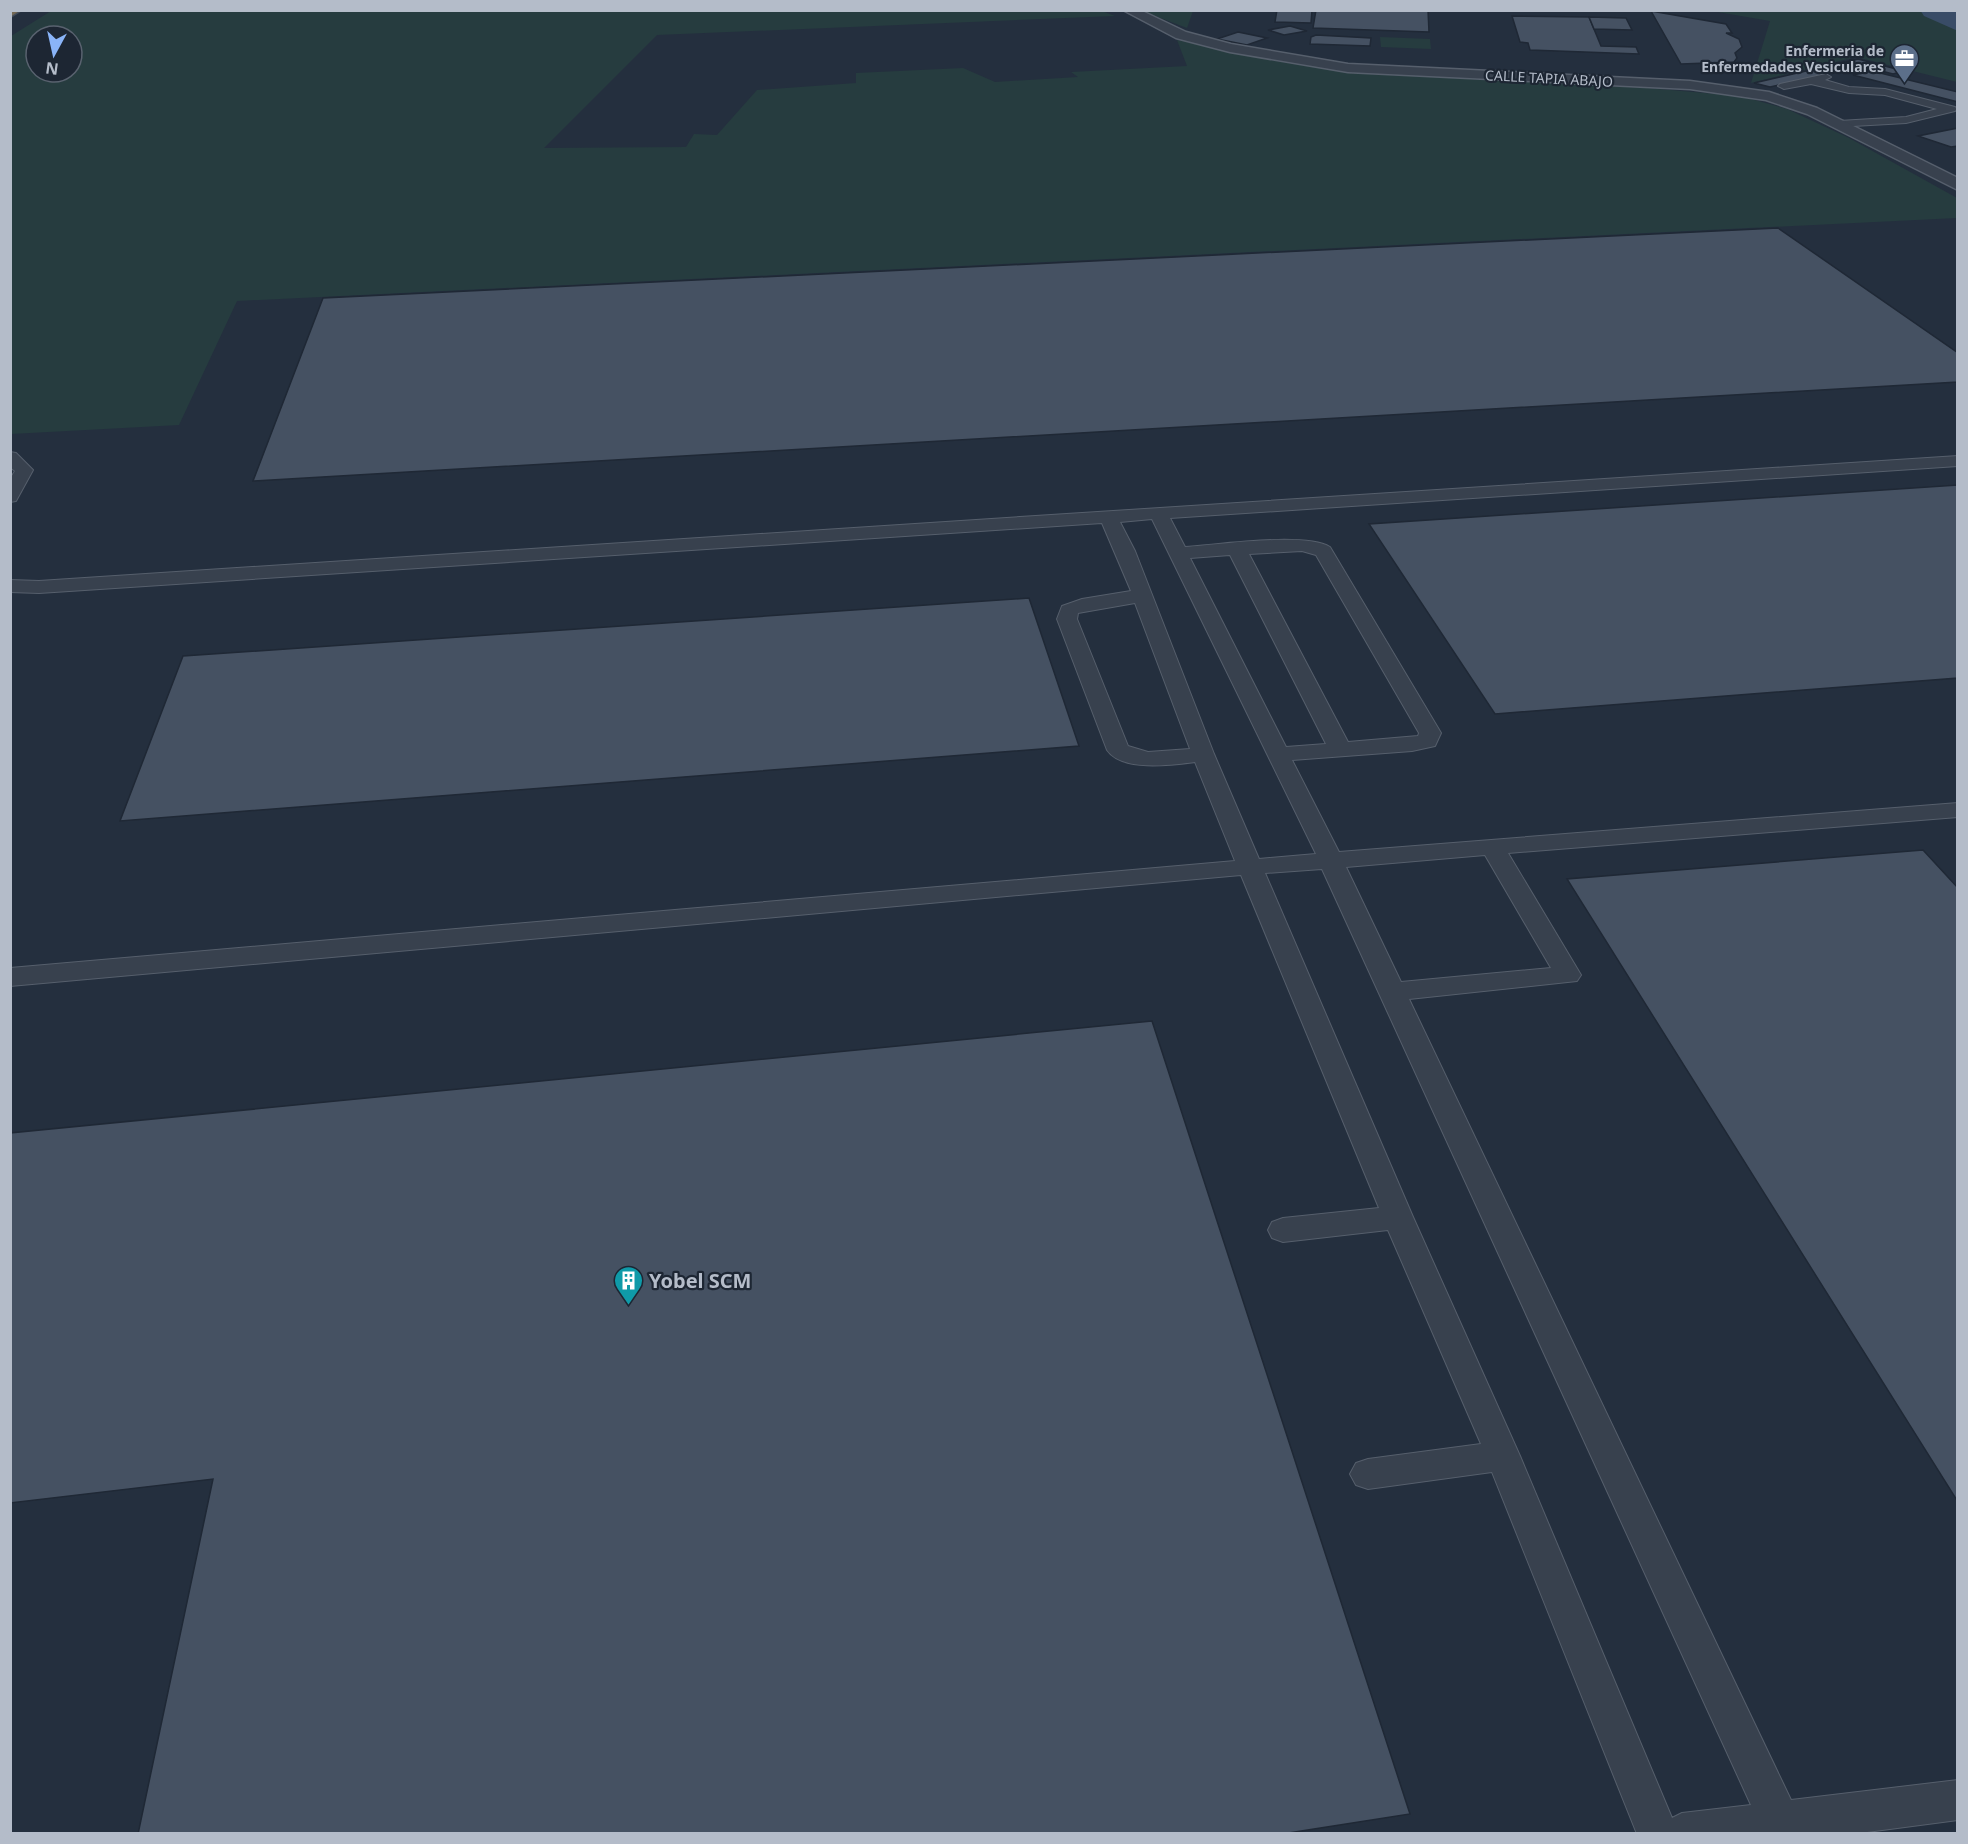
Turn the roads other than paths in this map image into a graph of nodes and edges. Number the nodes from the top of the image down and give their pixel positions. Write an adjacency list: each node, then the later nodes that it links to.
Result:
1 (15, 10): 3 (highway)
2 (1129, 10): 10 (street, CALLE TAPIA ABAJO)
3 (10, 13)
4 (1841, 74): 6 (lane)
5 (1861, 78): 8 (lane)
6 (1810, 80): 7 (lane); 8 (lane)
7 (1784, 86)
8 (1885, 92): 9 (lane)
9 (1954, 108): 10 (lane)
10 (1839, 125): 11 (street, CALLE TAPIA ABAJO)
11 (1958, 185)
12 (10, 457): 14 (lane)
13 (1958, 462): 15 (lane)
14 (10, 497)
15 (1159, 514): 16 (lane); 18 (lane)
16 (1108, 517): 19 (lane); 20 (lane)
17 (1236, 548): 18 (lane); 21 (lane); 21 (lane)
18 (1179, 553): 23 (lane)
19 (10, 586)
20 (1140, 596): 22 (lane); 22 (lane)
21 (1341, 750): 23 (lane)
22 (1203, 754): 27 (lane)
23 (1278, 754): 26 (lane)
24 (1958, 810): 25 (lane)
25 (1493, 848): 26 (lane); 29 (lane)
26 (1331, 861): 27 (lane); 29 (lane)
27 (1250, 867): 28 (lane); 30 (lane)
28 (10, 977)
29 (1393, 992): 35 (lane)
30 (1398, 1217): 31 (lane); 32 (lane)
31 (1283, 1230)
32 (1503, 1456): 33 (lane); 36 (lane)
33 (1368, 1474)
34 (1958, 1800): 35 (lane)
35 (1784, 1828): 37 (lane)
36 (1658, 1833)
37 (1682, 1833)

